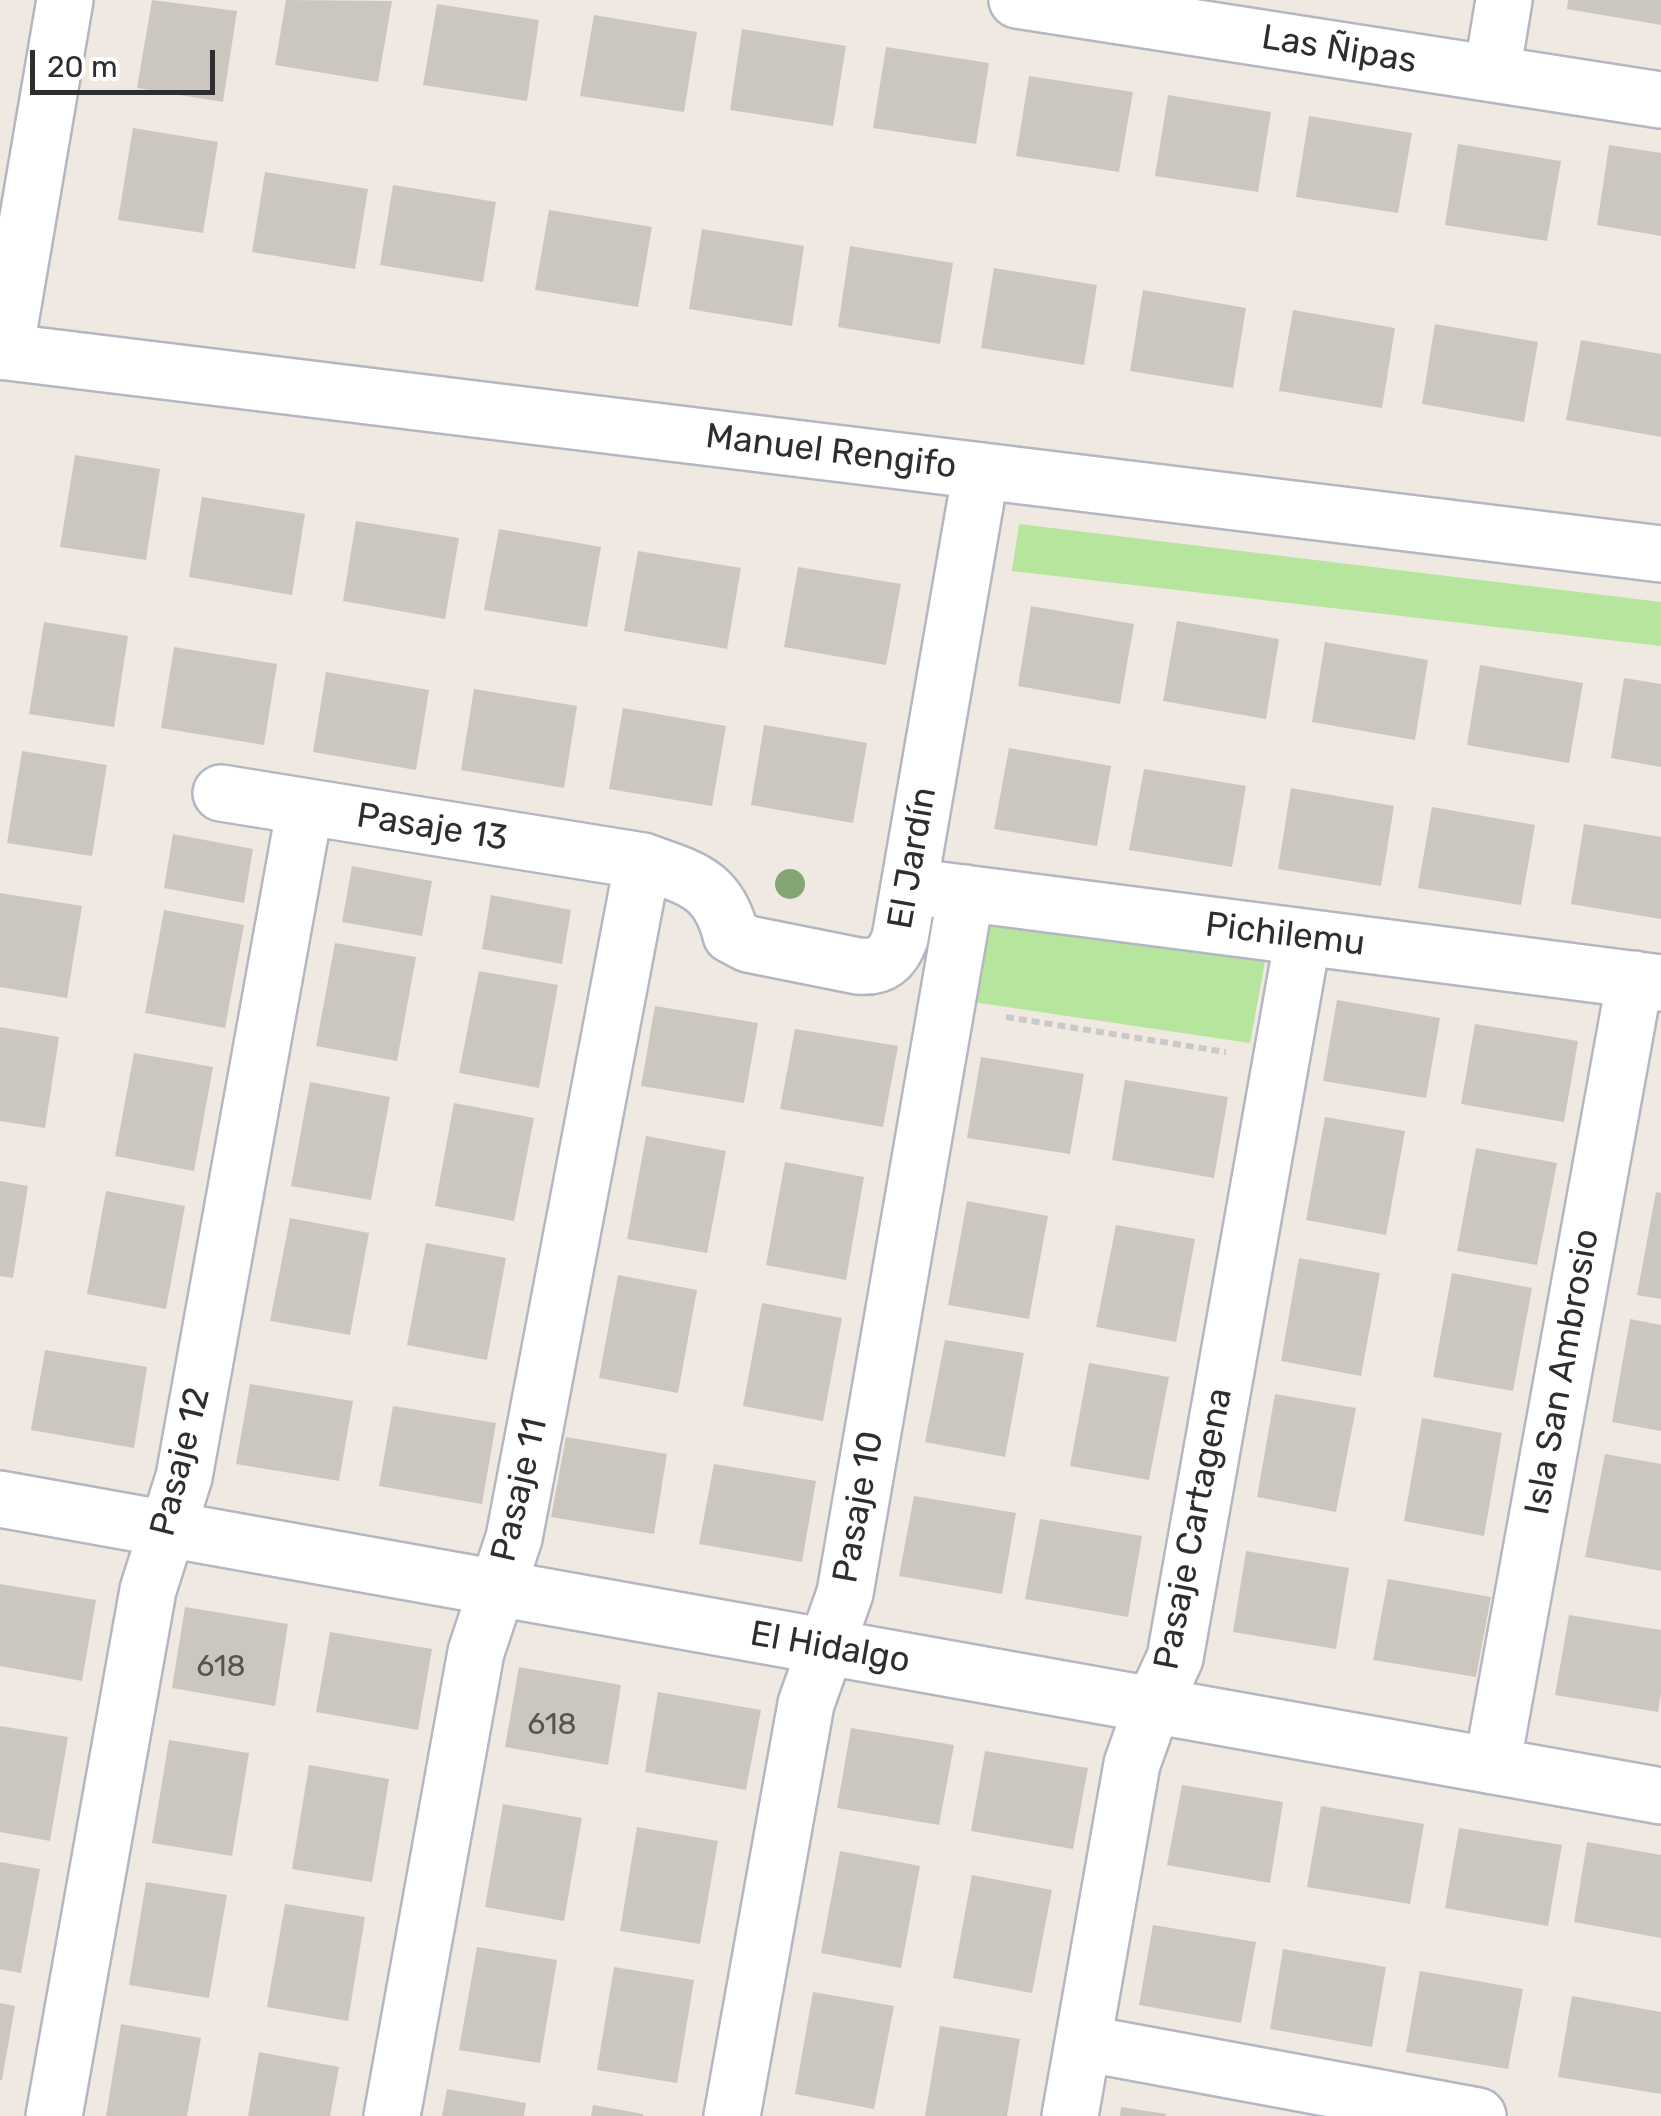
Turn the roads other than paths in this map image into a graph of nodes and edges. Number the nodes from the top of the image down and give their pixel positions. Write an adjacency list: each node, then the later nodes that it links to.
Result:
1 (65, 0): 6 (street)
2 (1017, 0): 4 (street, Las Ñipas)
3 (1504, 0): 4 (street)
4 (1492, 74): 5 (street, Las Ñipas)
5 (1661, 100)
6 (2, 362): 7 (street, Manuel Rengifo)
7 (981, 471): 8 (street, Manuel Rengifo); 12 (street, El Jardín)
8 (1661, 554)
9 (221, 793): 10 (street, Pasaje 13)
10 (305, 807): 11 (street, Pasaje 13); 17 (street, Pasaje 12)
11 (643, 861): 12 (street, El Jardín); 18 (street, Pasaje 11)
12 (909, 886): 13 (street, Pichilemu)
13 (966, 893): 14 (street, Pichilemu); 19 (street, Pasaje 10)
14 (1303, 937): 15 (street, Pichilemu); 20 (street, Pasaje Cartagena)
15 (1648, 981): 21 (street, Isla San Ambrosio)
16 (0, 1500): 17 (street, El Hidalgo)
17 (167, 1529): 18 (street, El Hidalgo); 24 (street, Pasaje 12)
18 (498, 1588): 19 (street, El Hidalgo); 25 (street, Pasaje 11)
19 (826, 1647): 20 (street, El Hidalgo); 26 (street, Pasaje 10)
20 (1153, 1705): 21 (street, El Hidalgo); 23 (street, Pasaje Cartagena)
21 (1492, 1766): 22 (street, El Hidalgo)
22 (1661, 1796)
23 (1083, 2043): 27 (street, Pasaje Cartagena); 28 (street)
24 (54, 2116)
25 (392, 2116)
26 (732, 2116)
27 (1070, 2116)
28 (1478, 2116)

